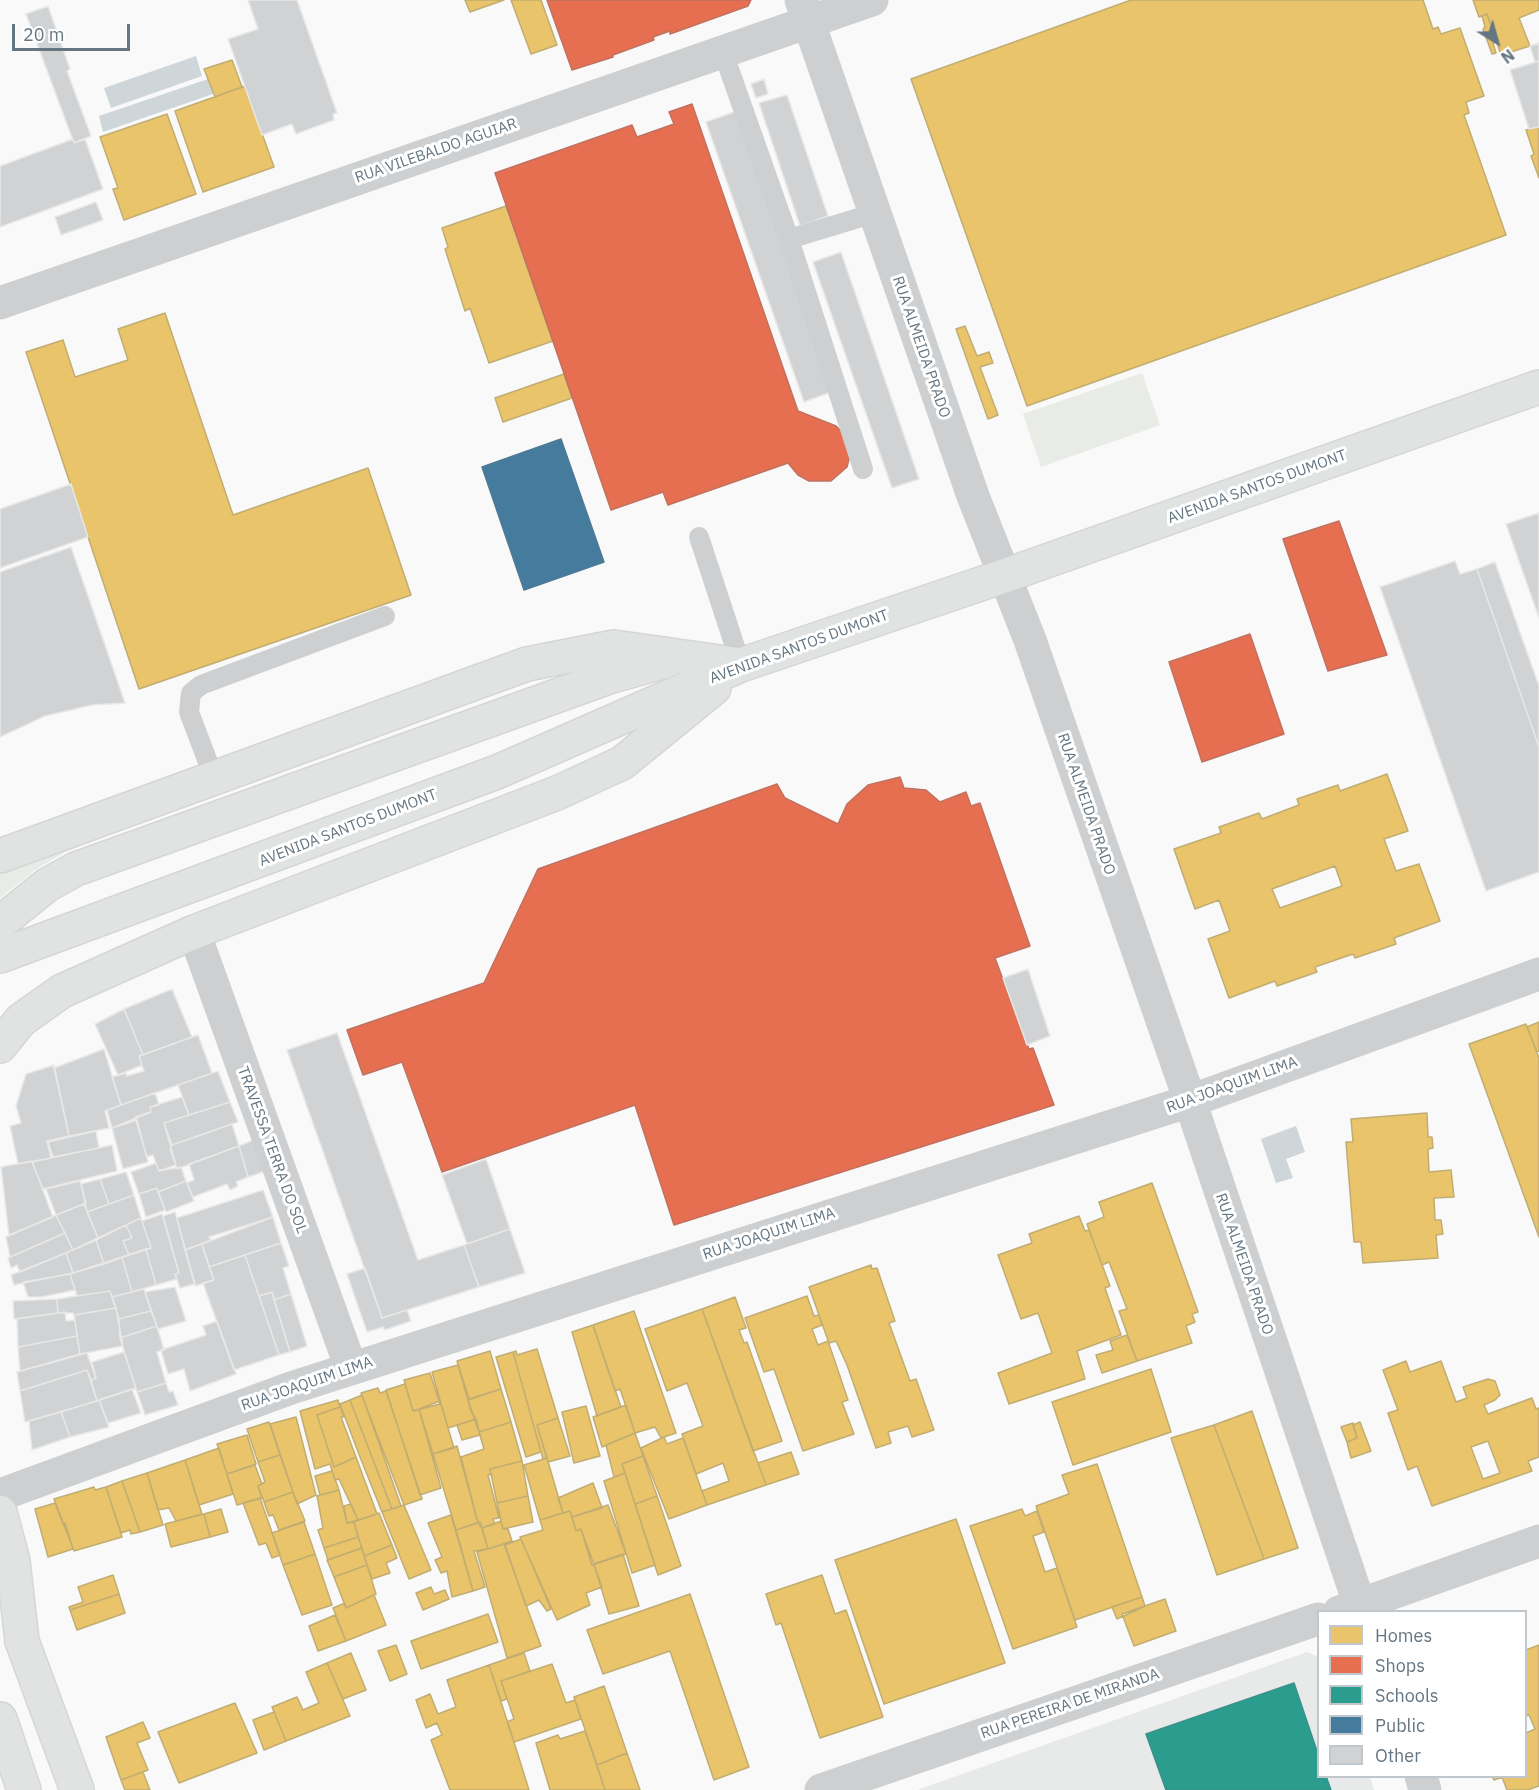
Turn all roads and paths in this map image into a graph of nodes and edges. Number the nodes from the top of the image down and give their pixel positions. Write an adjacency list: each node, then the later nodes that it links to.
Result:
1 (872, 0): 2 (street, RUA VILEBALDO AGUIAR)
2 (805, 11): 3 (street, RUA VILEBALDO AGUIAR); 4 (street, RUA ALMEIDA PRADO)
3 (723, 52): 5 (lane); 6 (street, RUA VILEBALDO AGUIAR)
4 (874, 213): 5 (lane); 10 (street, RUA ALMEIDA PRADO)
5 (789, 239): 8 (lane)
6 (0, 303)
7 (1539, 387): 10 (main road, AVENIDA SANTOS DUMONT)
8 (863, 469)
9 (699, 537): 13 (lane)
10 (1004, 576): 13 (main road, AVENIDA SANTOS DUMONT); 21 (street, RUA ALMEIDA PRADO)
11 (385, 616): 14 (lane)
12 (682, 656): 13 (main road); 14 (main road); 16 (main road)
13 (741, 665): 17 (main road); 18 (main road, AVENIDA SANTOS DUMONT)
14 (214, 778): 15 (main road)
15 (0, 856)
16 (0, 923)
17 (194, 932): 20 (main road); 22 (street, TRAVESSA TERRA DO SOL)
18 (0, 956)
19 (1539, 974): 21 (street, RUA JOAQUIM LIMA)
20 (0, 1046)
21 (1190, 1101): 22 (street, RUA JOAQUIM LIMA); 27 (street, RUA ALMEIDA PRADO)
22 (351, 1368): 23 (street, RUA JOAQUIM LIMA)
23 (0, 1495)
24 (0, 1512): 29 (main road)
25 (1539, 1541): 27 (street)
26 (0, 1596): 29 (main road)
27 (1354, 1609)
28 (1317, 1619): 33 (street, RUA PEREIRA DE MIRANDA)
29 (22, 1641): 32 (main road)
30 (0, 1719): 31 (main road)
31 (24, 1790)
32 (77, 1790)
33 (821, 1790)

